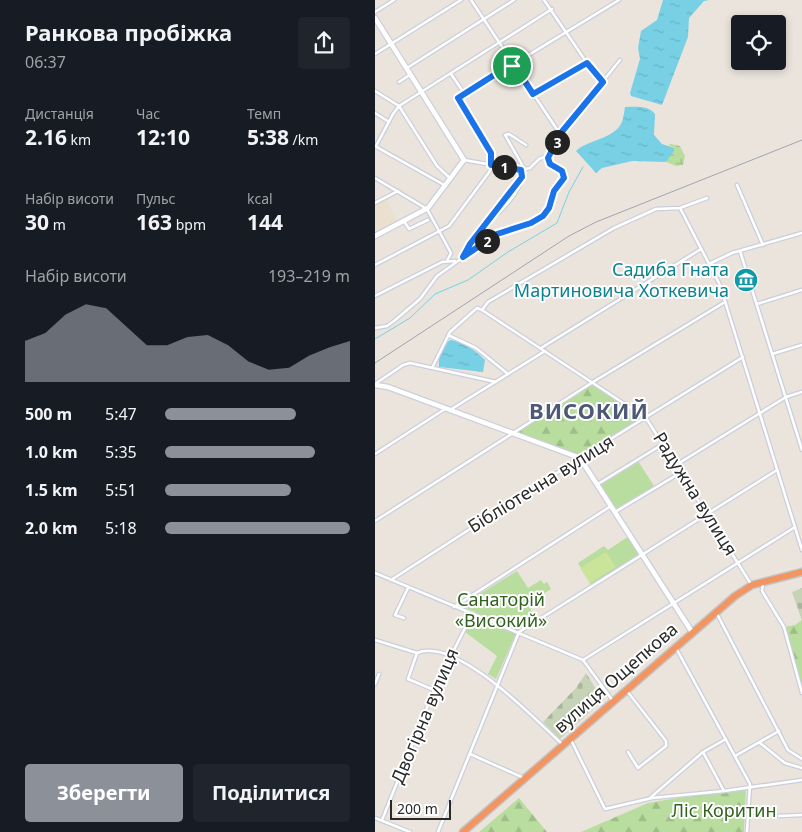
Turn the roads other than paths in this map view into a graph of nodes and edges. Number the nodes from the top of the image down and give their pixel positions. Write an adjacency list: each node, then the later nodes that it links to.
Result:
1 (394, 0): 8 (street)
2 (461, 0): 13 (street)
3 (471, 0): 10 (street)
4 (514, 0): 10 (street)
5 (544, 0): 7 (street)
6 (619, 0): 11 (street)
7 (552, 9): 11 (street); 12 (street)
8 (375, 12)
9 (375, 18): 13 (street)
10 (484, 19): 12 (street); 18 (street)
11 (565, 33): 16 (street); 17 (street)
12 (499, 43): 16 (street); 20 (street)
13 (391, 44): 14 (street); 18 (street)
14 (375, 54)
15 (620, 60): 22 (street)
16 (513, 63): 25 (street); 26 (street)
17 (587, 63): 22 (street); 26 (street)
18 (407, 68): 19 (street)
19 (411, 74): 21 (street); 24 (street)
20 (451, 74): 24 (street); 25 (street)
21 (399, 82)
22 (603, 82): 30 (street)
23 (375, 91): 27 (street)
24 (422, 92): 27 (street); 34 (street)
25 (464, 94): 35 (street)
26 (533, 94): 30 (street)
27 (399, 106): 29 (street); 38 (street)
28 (375, 113): 29 (street)
29 (389, 122): 32 (street)
30 (560, 134): 33 (street)
31 (526, 145): 36 (street)
32 (375, 146): 40 (street)
33 (550, 155): 36 (street); 54 (street)
34 (464, 160): 35 (street); 38 (street)
35 (491, 165): 36 (street); 48 (street)
36 (522, 170): 54 (street)
37 (375, 178): 41 (street)
38 (451, 179): 40 (street)
39 (737, 185): 51 (street)
40 (446, 186): 45 (street)
41 (398, 191): 43 (street); 45 (street)
42 (707, 198): 44 (street)
43 (375, 203)
44 (680, 208): 52 (street); 63 (street)
45 (427, 209): 47 (street); 48 (street)
46 (428, 220): 47 (street)
47 (404, 221): 50 (street)
48 (440, 232): 55 (street); 58 (street)
49 (802, 233): 51 (street)
50 (375, 236)
51 (763, 244): 53 (street)
52 (701, 248): 57 (street); 67 (street)
53 (740, 251): 57 (street); 62 (street)
54 (463, 257): 56 (street)
55 (447, 261): 56 (street); 60 (street)
56 (456, 261): 64 (street)
57 (709, 264): 61 (street)
58 (375, 265)
59 (802, 290): 62 (street)
60 (375, 296)
61 (725, 302): 70 (street); 74 (street)
62 (757, 304): 69 (street)
63 (482, 310): 65 (street); 67 (street, Радужна вулиця)
64 (375, 328)
65 (448, 335): 71 (street); 72 (street)
66 (802, 346): 69 (street)
67 (541, 348): 68 (street, Радужна вулиця)
68 (545, 351): 72 (street); 74 (street, Радужна вулиця)
69 (772, 354): 77 (street)
70 (743, 357): 79 (street); 80 (street, Бібліотечна вулиця)
71 (432, 368): 73 (street); 75 (street)
72 (508, 374): 73 (street)
73 (496, 382): 78 (street)
74 (593, 382): 80 (street, Радужна вулиця); 81 (street)
75 (375, 384): 78 (street)
76 (802, 392): 77 (street)
77 (786, 397): 79 (street); 82 (street)
78 (448, 409): 81 (street); 85 (street)
79 (760, 414): 87 (street); 88 (street)
80 (646, 418): 83 (street, Радужна вулиця); 86 (street, Бібліотечна вулиця)
81 (514, 433): 86 (street); 94 (street)
82 (800, 439): 84 (street)
83 (663, 444): 87 (street, Радужна вулиця); 90 (street)
84 (802, 450)
85 (375, 454)
86 (580, 458): 90 (street); 101 (street, Бібліотечна вулиця)
87 (676, 465): 89 (street, Радужна вулиця)
88 (777, 470): 93 (street); 95 (street)
89 (681, 472): 92 (street); 93 (street, Радужна вулиця)
90 (597, 484): 91 (street)
91 (611, 506): 92 (street); 106 (street)
92 (615, 512): 97 (street)
93 (707, 514): 97 (street); 98 (street, Радужна вулиця)
94 (375, 521)
95 (795, 527): 96 (street); 98 (street)
96 (802, 550)
97 (642, 554): 105 (street); 110 (street)
98 (738, 562): 103 (street, Радужна вулиця); 105 (street)
99 (802, 572): 102 (highway, вулиця Ощепкова)
100 (375, 573): 101 (street)
101 (391, 580): 104 (street)
102 (763, 582): 103 (highway, вулиця Ощепкова); 124 (street)
103 (752, 585): 107 (highway, вулиця Ощепкова)
104 (408, 588): 106 (street); 109 (street)
105 (673, 603): 111 (street); 116 (street)
106 (454, 607): 108 (street)
107 (715, 611): 111 (highway, вулиця Ощепкова); 126 (street)
108 (472, 614): 110 (street); 115 (street, Двогірна вулиця)
109 (404, 618)
110 (519, 632): 116 (street); 121 (street)
111 (692, 632): 113 (highway, вулиця Ощепкова)
112 (375, 640): 114 (street)
113 (675, 646): 123 (highway, вулиця Ощепкова); 128 (street)
114 (417, 653): 115 (street); 122 (street)
115 (450, 655): 121 (street); 122 (street, Двогірна вулиця)
116 (583, 660): 125 (street)
117 (375, 674): 119 (street)
118 (379, 674): 119 (street)
119 (377, 680): 120 (street)
120 (375, 684)
121 (498, 685): 130 (street); 133 (street)
122 (434, 690): 145 (street, Двогірна вулиця)
123 (626, 690): 125 (highway, вулиця Ощепкова); 131 (street)
124 (802, 693)
125 (613, 701): 127 (highway, вулиця Ощепкова)
126 (779, 731): 129 (street); 135 (street)
127 (570, 739): 130 (highway, вулиця Ощепкова); 141 (street)
128 (725, 739): 132 (street); 134 (street)
129 (760, 743): 134 (street); 136 (street)
130 (563, 745): 137 (highway, вулиця Ощепкова)
131 (628, 752)
132 (703, 752): 140 (street); 141 (street)
133 (470, 754): 137 (street); 147 (street)
134 (735, 756): 139 (street)
135 (802, 759)
136 (802, 768)
137 (525, 779): 148 (highway, вулиця Ощепкова)
138 (802, 780): 139 (street)
139 (749, 786): 140 (street); 149 (street)
140 (725, 791): 141 (street)
141 (649, 799)
142 (802, 815): 143 (street)
143 (779, 816)
144 (375, 818): 145 (street)
145 (382, 820): 146 (street)
146 (410, 832)
147 (438, 832)
148 (463, 832)
149 (747, 832)

